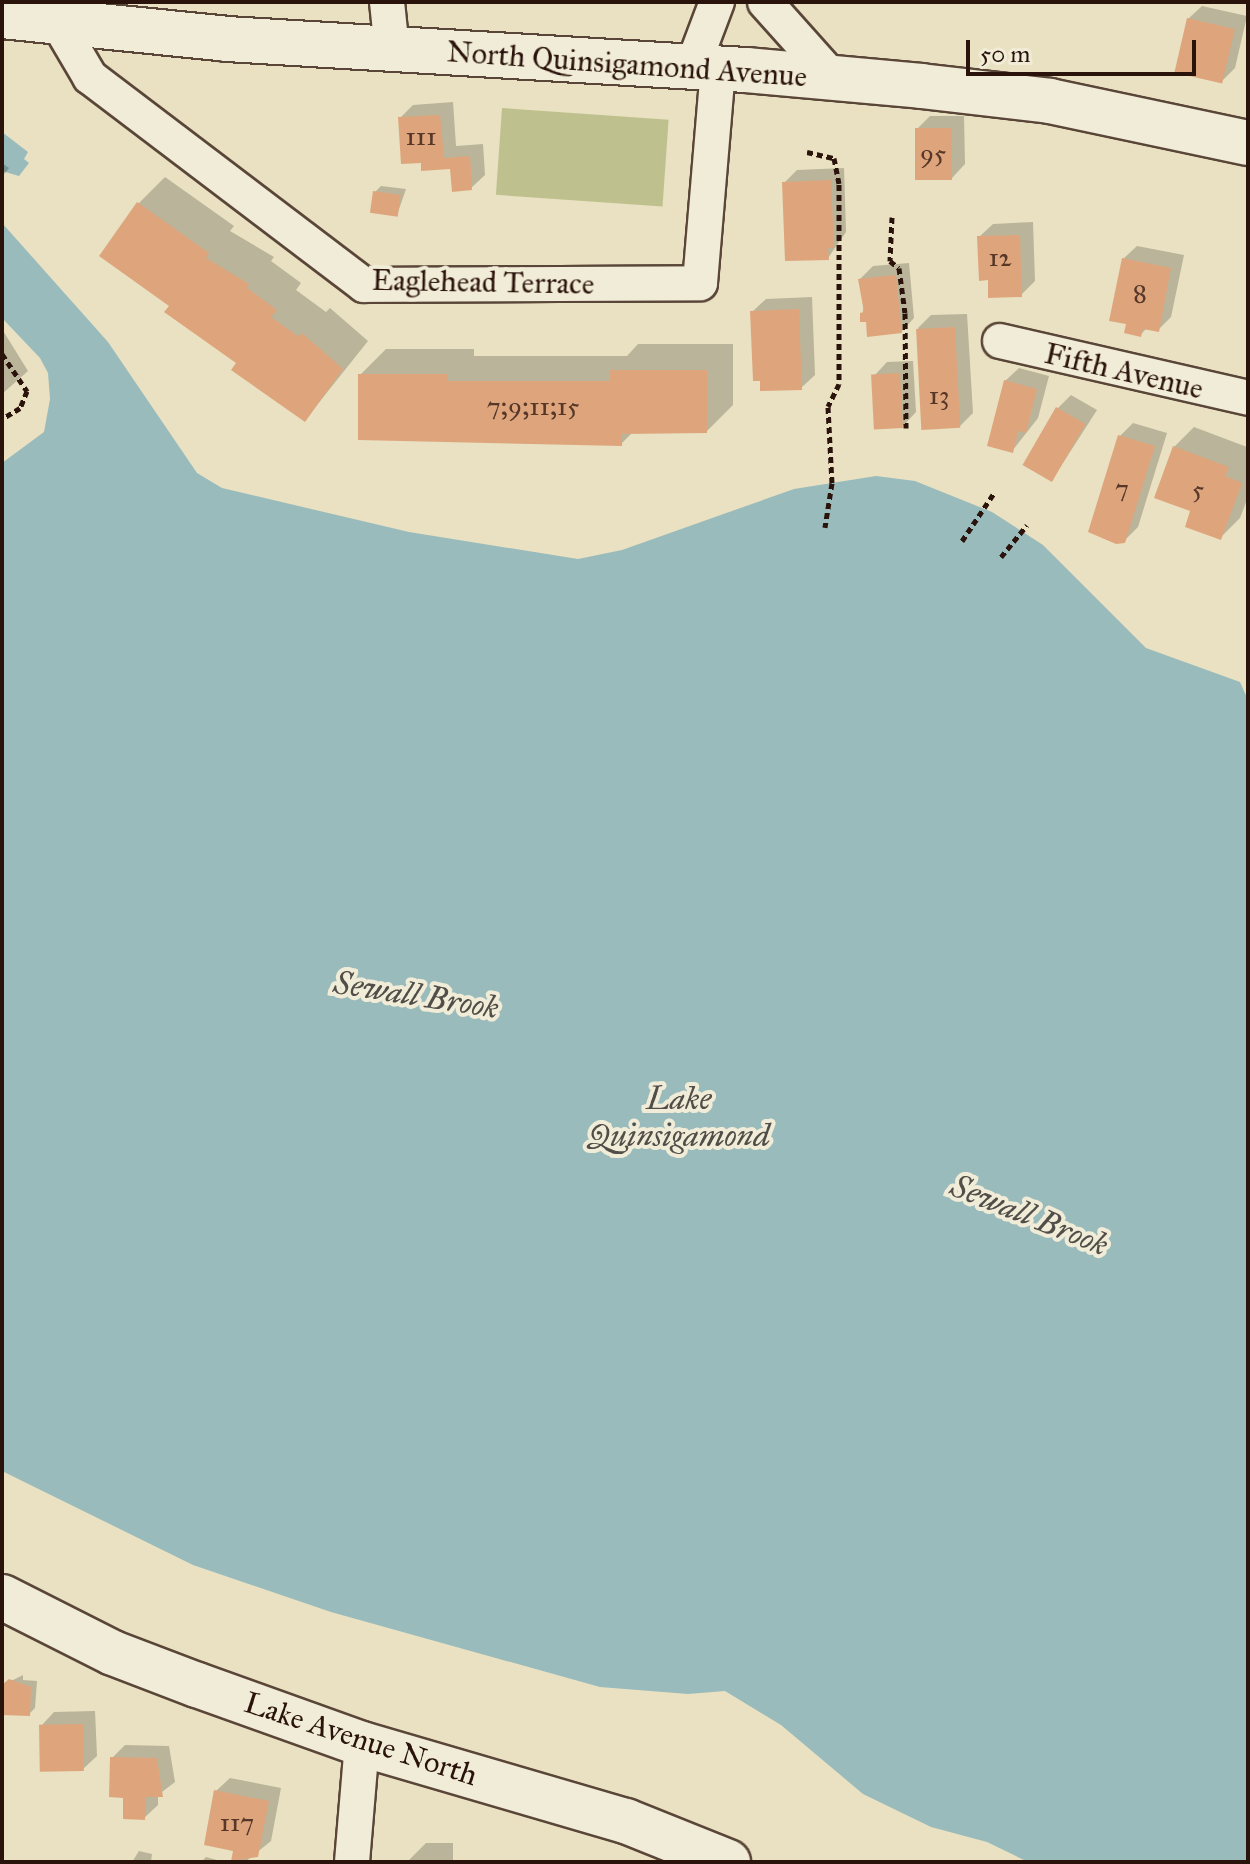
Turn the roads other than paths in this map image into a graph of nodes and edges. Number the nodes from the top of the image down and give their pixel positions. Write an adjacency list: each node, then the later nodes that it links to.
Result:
1 (387, 2): 6 (street)
2 (717, 2): 7 (street)
3 (765, 2): 8 (street)
4 (5, 11): 5 (main road, North Quinsigamond Avenue)
5 (57, 21): 6 (main road, North Quinsigamond Avenue); 7 (street, Eaglehead Terrace)
6 (392, 50): 7 (main road, North Quinsigamond Avenue)
7 (705, 68): 8 (main road, North Quinsigamond Avenue)
8 (832, 77): 9 (main road, North Quinsigamond Avenue)
9 (1248, 143)
10 (1000, 341): 11 (street, Fifth Avenue)
11 (1248, 398)
12 (2, 1597): 13 (main road, Lake Avenue North)
13 (362, 1744): 14 (main road, Lake Avenue North); 15 (street)
14 (710, 1858)
15 (352, 1862)

